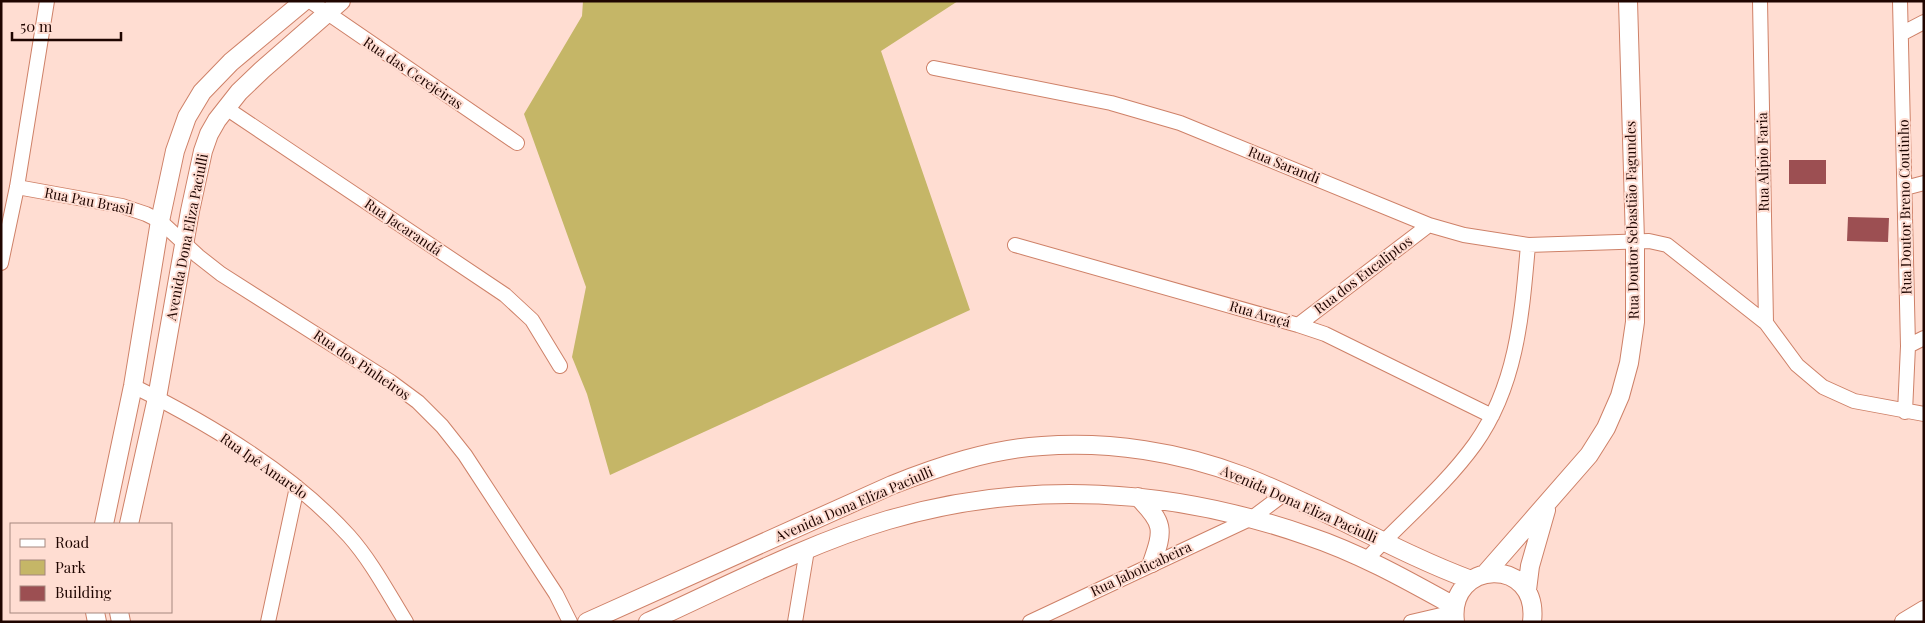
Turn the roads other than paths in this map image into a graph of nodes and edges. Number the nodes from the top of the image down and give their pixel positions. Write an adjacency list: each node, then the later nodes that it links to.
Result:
1 (47, 1): 15 (street)
2 (304, 1): 17 (street, Avenida Dona Eliza Paciulli)
3 (310, 1): 8 (street, Rua das Cerejeiras)
4 (341, 1): 8 (street, Avenida Dona Eliza Paciulli)
5 (1628, 1): 19 (street, Rua Doutor Sebastião Fagundes)
6 (1760, 1): 24 (street, Rua Alípio Faria)
7 (1900, 1): 10 (street, Rua Doutor Breno Coutinho)
8 (326, 14): 12 (street, Avenida Dona Eliza Paciulli); 13 (street, Rua das Cerejeiras)
9 (1924, 22): 10 (street)
10 (1901, 34): 16 (street, Rua Doutor Breno Coutinho)
11 (934, 68): 18 (street, Rua Sarandi)
12 (226, 108): 20 (street, Avenida Dona Eliza Paciulli); 28 (street, Rua Jacarandá)
13 (517, 143)
14 (1924, 183): 16 (street)
15 (16, 187): 17 (street, Rua Pau Brasil); 23 (street)
16 (1905, 188): 27 (street, Rua Doutor Breno Coutinho)
17 (160, 221): 20 (street, Rua Pau Brasil); 29 (street, Avenida Dona Eliza Paciulli)
18 (1429, 225): 22 (street, Rua Sarandi); 25 (street, Rua dos Eucaliptos)
19 (1635, 241): 22 (street, Rua Sarandi); 24 (street, Rua Sarandi); 37 (street, Rua Doutor Sebastião Fagundes)
20 (184, 244): 30 (street, Avenida Dona Eliza Paciulli); 52 (street, Rua dos Pinheiros)
21 (1015, 245): 25 (street, Rua Araçá)
22 (1528, 245): 33 (street)
23 (1, 263)
24 (1766, 323): 31 (street, Rua Sarandi)
25 (1298, 325): 33 (street, Rua Araçá)
26 (1924, 338): 27 (street)
27 (1908, 346): 31 (street, Rua Doutor Breno Coutinho)
28 (560, 366)
29 (133, 386): 30 (street, Rua Ipê Amarelo); 39 (street, Avenida Dona Eliza Paciulli)
30 (157, 398): 34 (street, Rua Ipê Amarelo); 40 (street, Avenida Dona Eliza Paciulli)
31 (1905, 412): 32 (street, Rua Sarandi)
32 (1924, 414)
33 (1492, 416): 41 (street)
34 (297, 487): 50 (street); 51 (street, Rua Ipê Amarelo)
35 (1284, 494): 38 (street, Rua Jaboticabeira); 41 (street, Avenida Dona Eliza Paciulli); 53 (street, Avenida Dona Eliza Paciulli)
36 (1138, 497): 38 (street, Avenida Dona Eliza Paciulli); 42 (street, Avenida Dona Eliza Paciulli); 44 (street)
37 (1548, 504): 45 (street, Rua Doutor Sebastião Fagundes); 46 (street, Rua Doutor Sebastião Fagundes)
38 (1252, 518): 43 (street, Avenida Dona Eliza Paciulli); 44 (street, Rua Jaboticabeira)
39 (104, 523)
40 (129, 523)
41 (1384, 541): 43 (street); 45 (street, Avenida Dona Eliza Paciulli)
42 (807, 550): 54 (street, Avenida Dona Eliza Paciulli); 55 (street)
43 (1366, 560): 48 (street, Avenida Dona Eliza Paciulli)
44 (1152, 563): 56 (street, Rua Jaboticabeira)
45 (1478, 577): 46 (street, Avenida Dona Eliza Paciulli); 48 (street, Rua Doutor Sebastião Fagundes)
46 (1527, 590): 49 (street)
47 (1924, 610): 59 (street)
48 (1455, 613): 57 (street)
49 (1533, 615): 58 (street)
50 (268, 622)
51 (406, 622)
52 (570, 622)
53 (587, 622)
54 (648, 622)
55 (795, 622)
56 (1030, 622)
57 (1411, 622)
58 (1547, 622)
59 (1904, 622)

